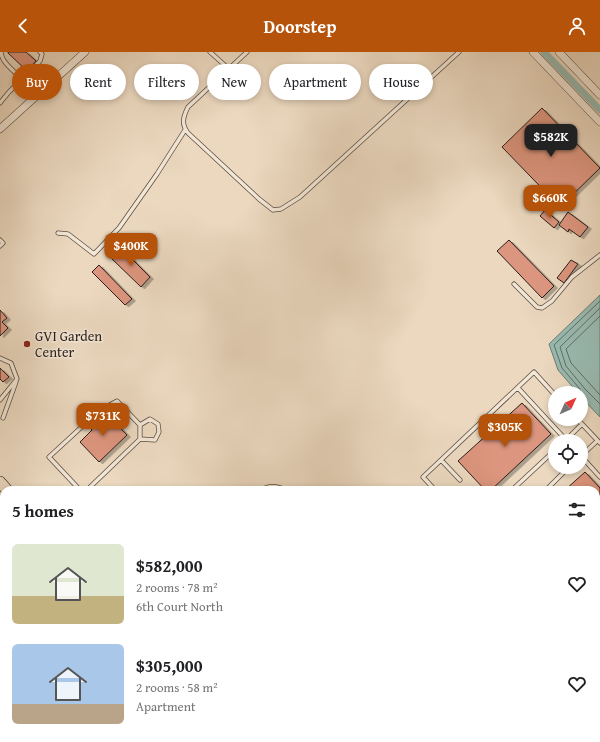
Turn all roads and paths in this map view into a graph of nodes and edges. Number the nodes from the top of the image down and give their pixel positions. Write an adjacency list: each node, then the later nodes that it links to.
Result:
1 (1, 52): 12 (lane)
2 (40, 52): 9 (lane)
3 (86, 52): 18 (street)
4 (210, 52): 10 (lane)
5 (247, 52): 11 (lane)
6 (459, 52): 19 (lane)
7 (532, 52): 17 (street)
8 (559, 52): 15 (street)
9 (37, 64)
10 (223, 64)
11 (234, 64)
12 (12, 69)
13 (12, 89): 16 (lane)
14 (207, 89): 19 (lane)
15 (600, 95)
16 (0, 103)
17 (600, 122)
18 (0, 129)
19 (185, 130): 20 (lane)
20 (58, 233)
21 (0, 240): 22 (lane)
22 (0, 246)
23 (600, 255): 24 (lane)
24 (514, 284)
25 (0, 358): 26 (lane)
26 (16, 379): 29 (lane); 30 (lane)
27 (548, 387): 28 (lane)
28 (518, 388): 34 (lane); 40 (lane)
29 (0, 400)
30 (3, 418)
31 (140, 425): 36 (lane); 36 (lane); 45 (lane)
32 (580, 426): 35 (lane)
33 (584, 426): 37 (lane)
34 (560, 434)
35 (573, 434)
36 (140, 439): 46 (lane)
37 (599, 442): 38 (lane)
38 (588, 451)
39 (548, 457): 48 (lane)
40 (441, 460): 44 (lane); 47 (lane)
41 (588, 464): 43 (lane)
42 (563, 474): 49 (lane)
43 (600, 477)
44 (460, 480)
45 (76, 486)
46 (91, 486)
47 (431, 486)
48 (516, 486)
49 (550, 486)

